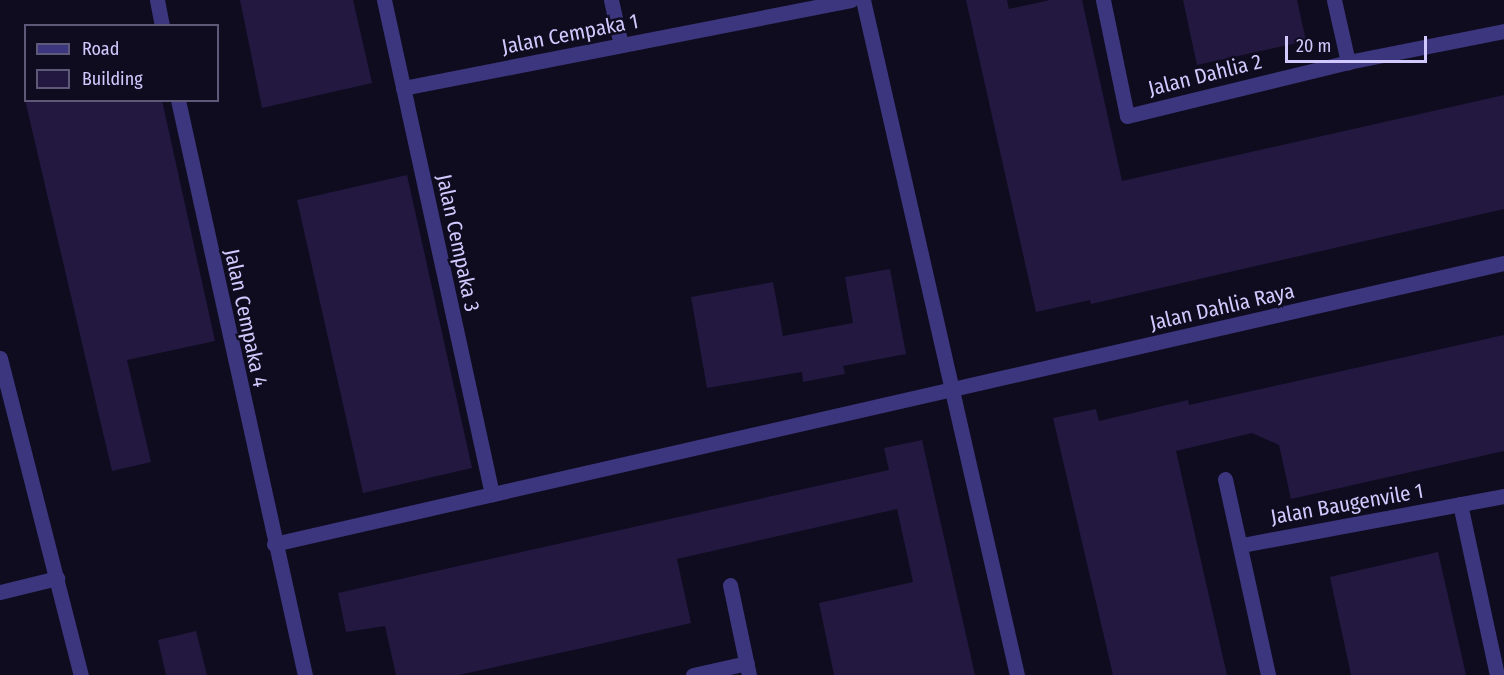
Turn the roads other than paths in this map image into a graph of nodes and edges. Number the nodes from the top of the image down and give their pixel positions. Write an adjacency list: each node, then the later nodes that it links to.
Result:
1 (157, 0): 8 (street)
2 (384, 0): 12 (street, Jalan Cempaka 3)
3 (611, 0): 10 (street)
4 (850, 0): 10 (street, Jalan Cempaka 1)
5 (863, 0): 16 (street)
6 (1103, 0): 11 (street, Jalan Dahlia 2)
7 (1334, 0): 11 (street)
8 (162, 24)
9 (1504, 31): 11 (street, Jalan Dahlia 2)
10 (621, 45): 12 (street, Jalan Cempaka 1)
11 (1348, 62)
12 (403, 88): 18 (street, Jalan Cempaka 3)
13 (178, 102): 21 (street, Jalan Cempaka 4)
14 (1504, 263): 16 (street, Jalan Dahlia Raya)
15 (0, 358): 23 (street)
16 (949, 392): 18 (street, Jalan Dahlia Raya); 30 (street)
17 (1225, 479): 22 (street)
18 (492, 494): 21 (street, Jalan Dahlia Raya)
19 (1504, 496): 20 (street, Jalan Baugenvile 1)
20 (1460, 504): 22 (street, Jalan Baugenvile 1); 32 (street)
21 (274, 544): 28 (street, Jalan Cempaka 4)
22 (1242, 544): 31 (street)
23 (57, 579): 25 (street); 27 (street)
24 (730, 585): 26 (street)
25 (0, 592)
26 (748, 669): 29 (street)
27 (81, 675)
28 (305, 675)
29 (693, 675)
30 (1017, 675)
31 (1268, 675)
32 (1497, 675)

